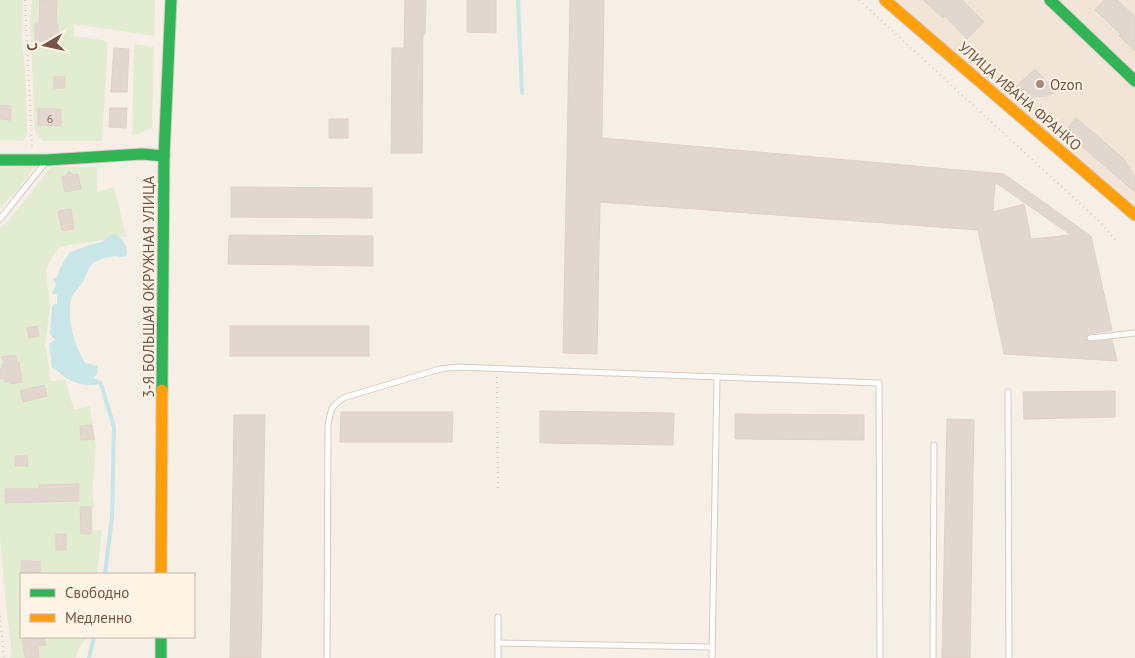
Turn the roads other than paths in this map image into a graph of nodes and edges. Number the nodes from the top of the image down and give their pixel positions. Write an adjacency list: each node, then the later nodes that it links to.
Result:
1 (171, 0): 5 (street, 3-Я БОЛЬШАЯ ОКРУЖНАЯ УЛИЦА)
2 (884, 0): 8 (street, УЛИЦА ИВАНА ФРАНКО)
3 (1050, 0): 4 (street)
4 (1135, 81)
5 (164, 156): 7 (street); 15 (street, 3-Я БОЛЬШАЯ ОКРУЖНАЯ УЛИЦА)
6 (0, 160): 7 (street)
7 (47, 160): 9 (lane)
8 (1135, 216)
9 (0, 219)
10 (1135, 333): 11 (lane)
11 (1090, 338)
12 (717, 376): 19 (lane); 21 (lane); 24 (lane)
13 (1008, 392): 26 (lane)
14 (934, 445): 25 (lane)
15 (161, 573)
16 (498, 617): 18 (lane)
17 (161, 638): 20 (street)
18 (498, 643): 19 (lane); 22 (lane)
19 (712, 647): 23 (lane)
20 (161, 658)
21 (327, 658)
22 (498, 658)
23 (712, 658)
24 (880, 658)
25 (933, 658)
26 (1009, 658)

